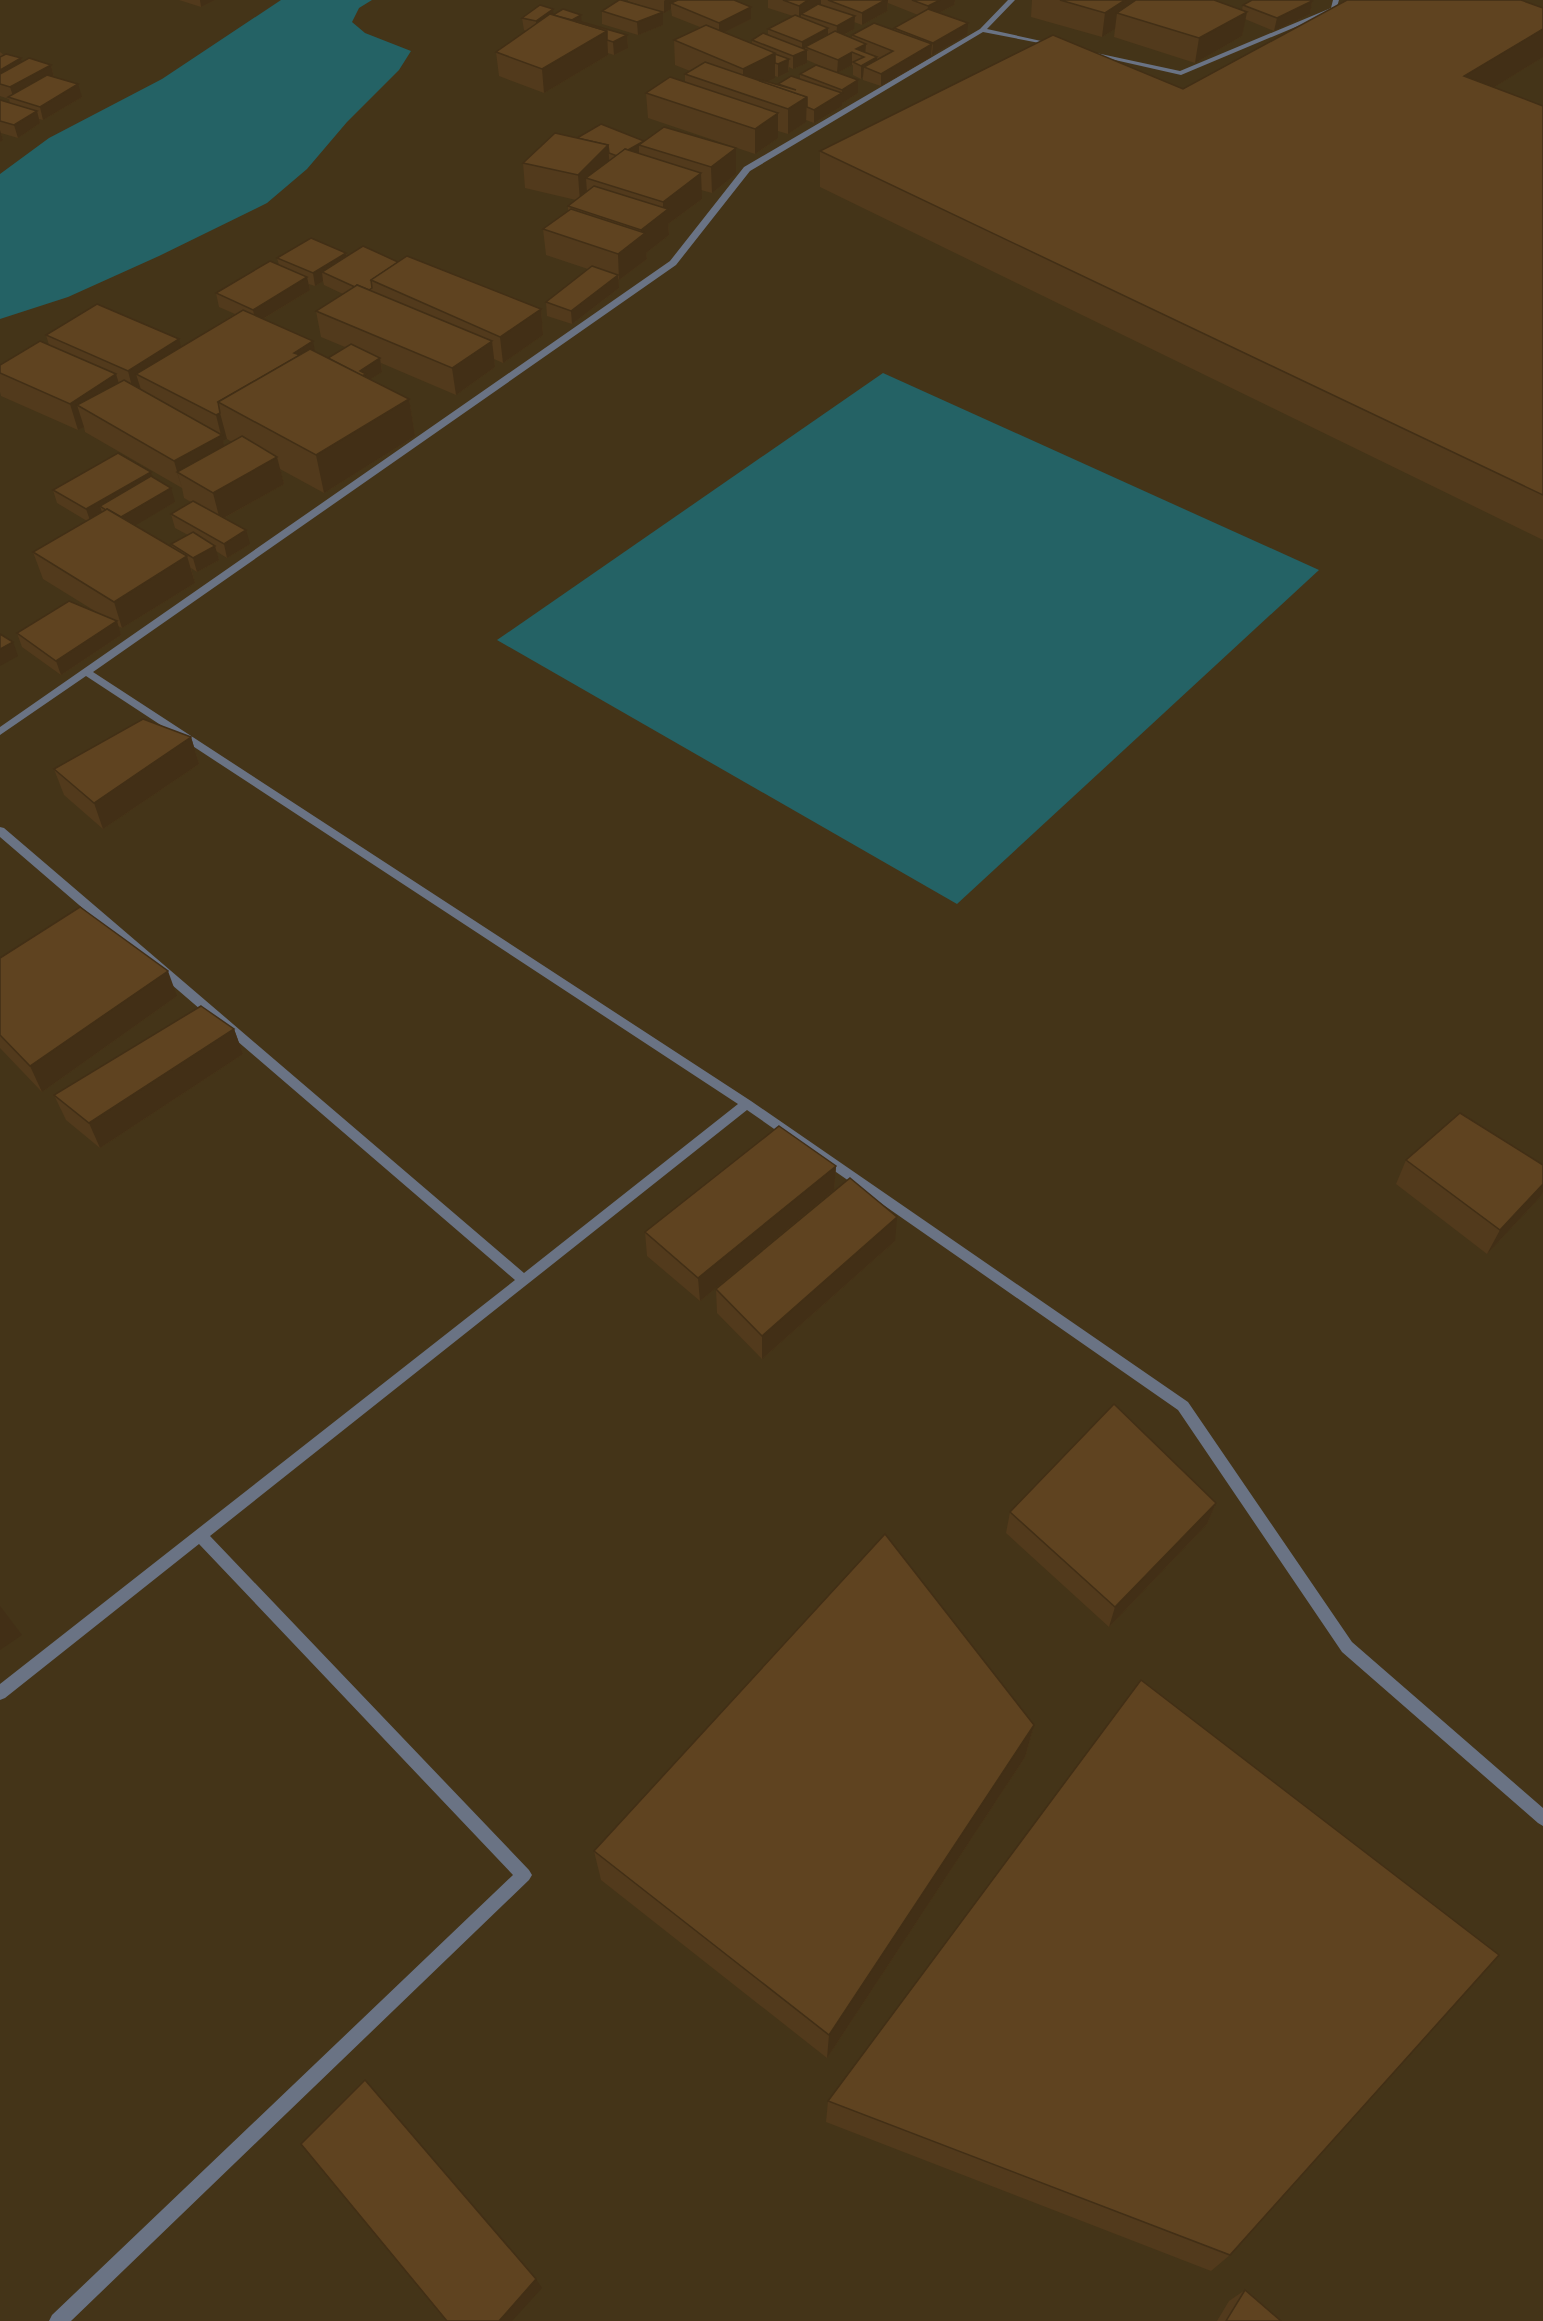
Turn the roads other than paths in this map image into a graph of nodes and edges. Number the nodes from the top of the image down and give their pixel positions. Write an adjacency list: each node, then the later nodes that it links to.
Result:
1 (1012, 0): 3 (street)
2 (1336, 0): 5 (street)
3 (982, 30): 4 (street); 6 (street)
4 (1059, 46)
5 (1082, 51)
6 (88, 673): 7 (street); 9 (street)
7 (0, 732)
8 (0, 831): 10 (street)
9 (747, 1104): 10 (street); 13 (street)
10 (524, 1280): 11 (street)
11 (200, 1535): 12 (street); 14 (street)
12 (0, 1693)
13 (1543, 1818)
14 (58, 2321)

